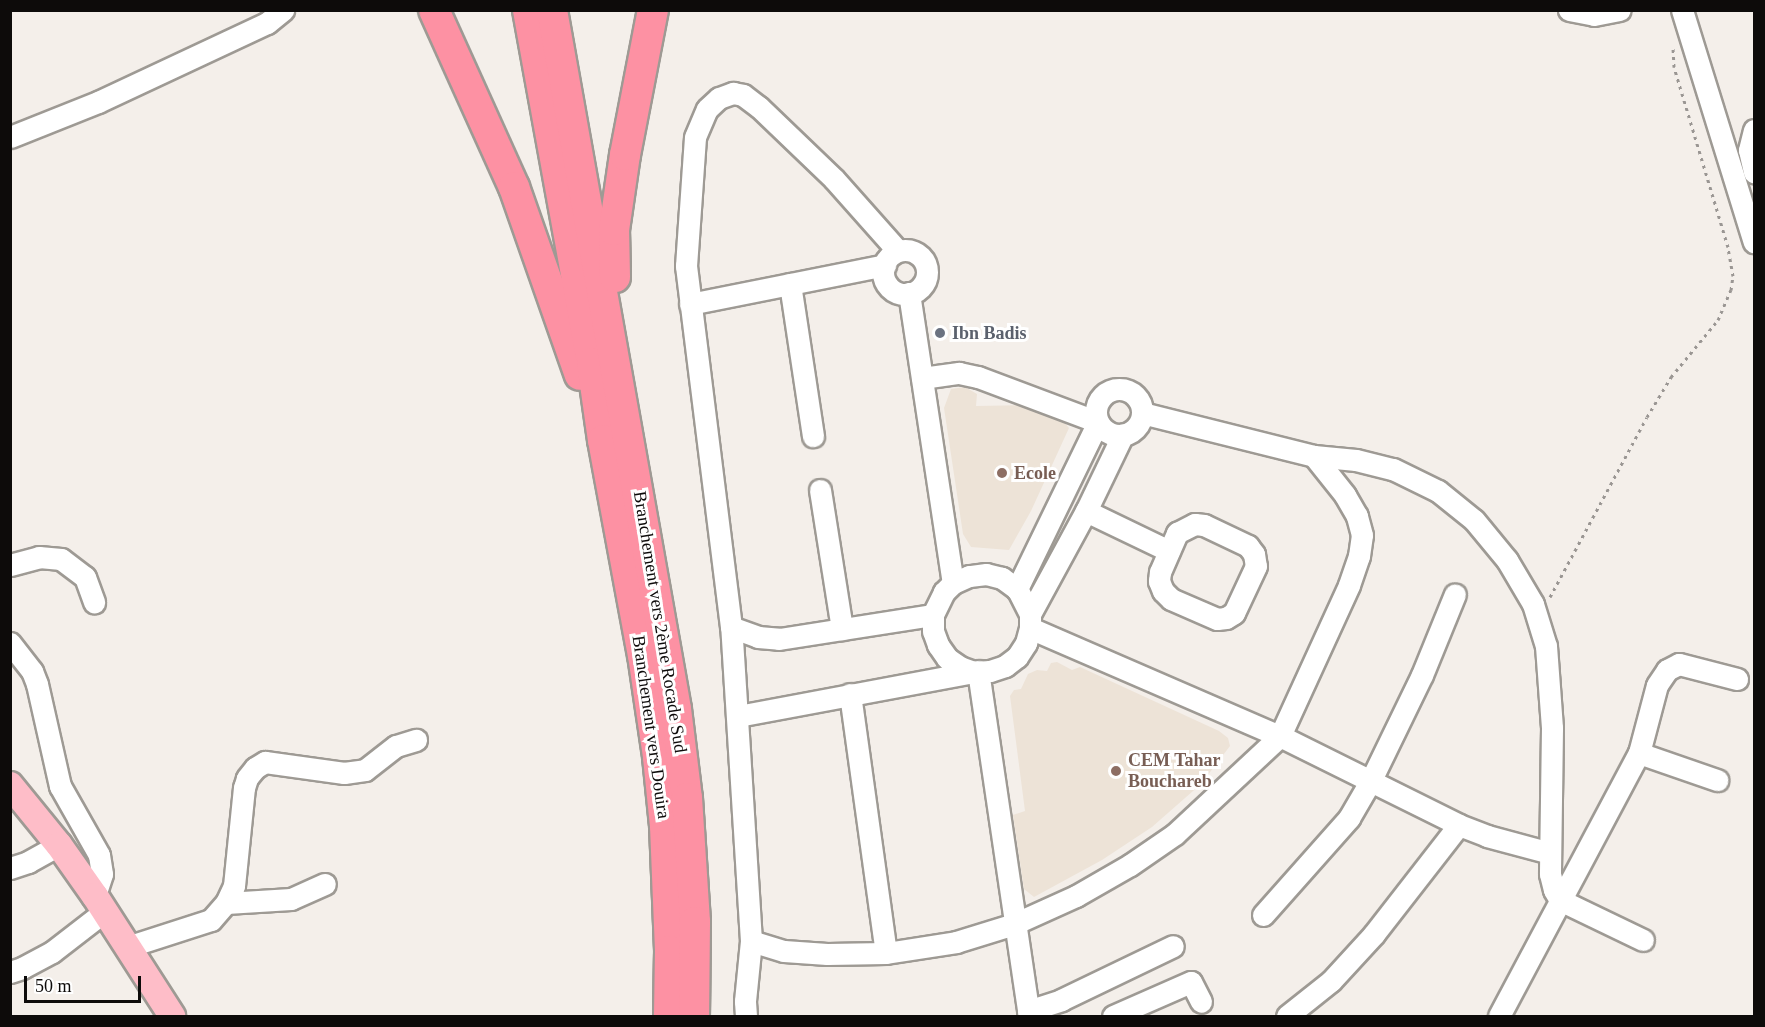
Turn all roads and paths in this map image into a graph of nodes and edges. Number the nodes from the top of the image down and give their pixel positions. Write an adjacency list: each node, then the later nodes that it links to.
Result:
1 (284, 10): 11 (street)
2 (434, 10): 23 (highway)
3 (528, 10): 23 (highway)
4 (552, 10): 23 (highway)
5 (653, 10): 23 (highway)
6 (1569, 10): 7 (street)
7 (1620, 10)
8 (1685, 11): 9 (street)
9 (1683, 46): 13 (street); 34 (path)
10 (1755, 130): 12 (street)
11 (10, 137)
12 (1755, 172)
13 (1755, 242)
14 (892, 258): 15 (street); 16 (street); 16 (street); 17 (street)
15 (790, 284): 17 (street); 22 (street)
16 (909, 293): 18 (street)
17 (690, 304): 36 (street)
18 (922, 378): 20 (street); 29 (street)
19 (1142, 413): 20 (street); 21 (street); 24 (street)
20 (1098, 422): 21 (street); 30 (street)
21 (1123, 434): 26 (street)
22 (813, 436)
23 (616, 442): 68 (highway, Branchement vers Douira); 69 (highway, Branchement vers 2ème Rocade Sud)
24 (1314, 456): 34 (street); 43 (street)
25 (820, 490): 37 (street)
26 (1086, 511): 27 (street); 35 (street)
27 (1169, 551): 27 (street)
28 (10, 565): 32 (street)
29 (953, 583): 30 (street); 33 (street)
30 (1017, 589): 35 (street)
31 (1455, 594): 46 (street)
32 (94, 602)
33 (933, 615): 37 (street); 39 (street)
34 (1538, 619): 51 (street)
35 (1030, 621): 39 (street); 43 (street)
36 (731, 627): 37 (street); 42 (street)
37 (842, 629)
38 (10, 643): 56 (street)
39 (976, 672): 41 (street); 58 (street)
40 (1737, 679): 45 (street)
41 (850, 694): 42 (street); 63 (street)
42 (738, 716): 60 (street)
43 (1280, 736): 46 (street); 58 (street)
44 (417, 740): 55 (street)
45 (1639, 753): 47 (street); 54 (street)
46 (1371, 780): 49 (street); 57 (street)
47 (1717, 780)
48 (10, 785): 50 (main road)
49 (1459, 825): 51 (street); 72 (street)
50 (59, 845): 52 (street); 56 (main road)
51 (1550, 853): 54 (street)
52 (10, 868)
53 (325, 884): 55 (street)
54 (1560, 900): 59 (street); 73 (street)
55 (226, 903): 62 (street)
56 (100, 904): 62 (main road); 64 (street)
57 (1263, 915)
58 (1014, 924): 63 (street); 66 (street)
59 (1643, 940)
60 (751, 941): 63 (street); 70 (street)
61 (1173, 946): 66 (street)
62 (127, 947): 67 (main road)
63 (885, 952)
64 (10, 972)
65 (1201, 1002): 71 (street)
66 (1029, 1014)
67 (172, 1017)
68 (669, 1017)
69 (694, 1017)
70 (746, 1017)
71 (1113, 1017)
72 (1287, 1017)
73 (1499, 1017)

